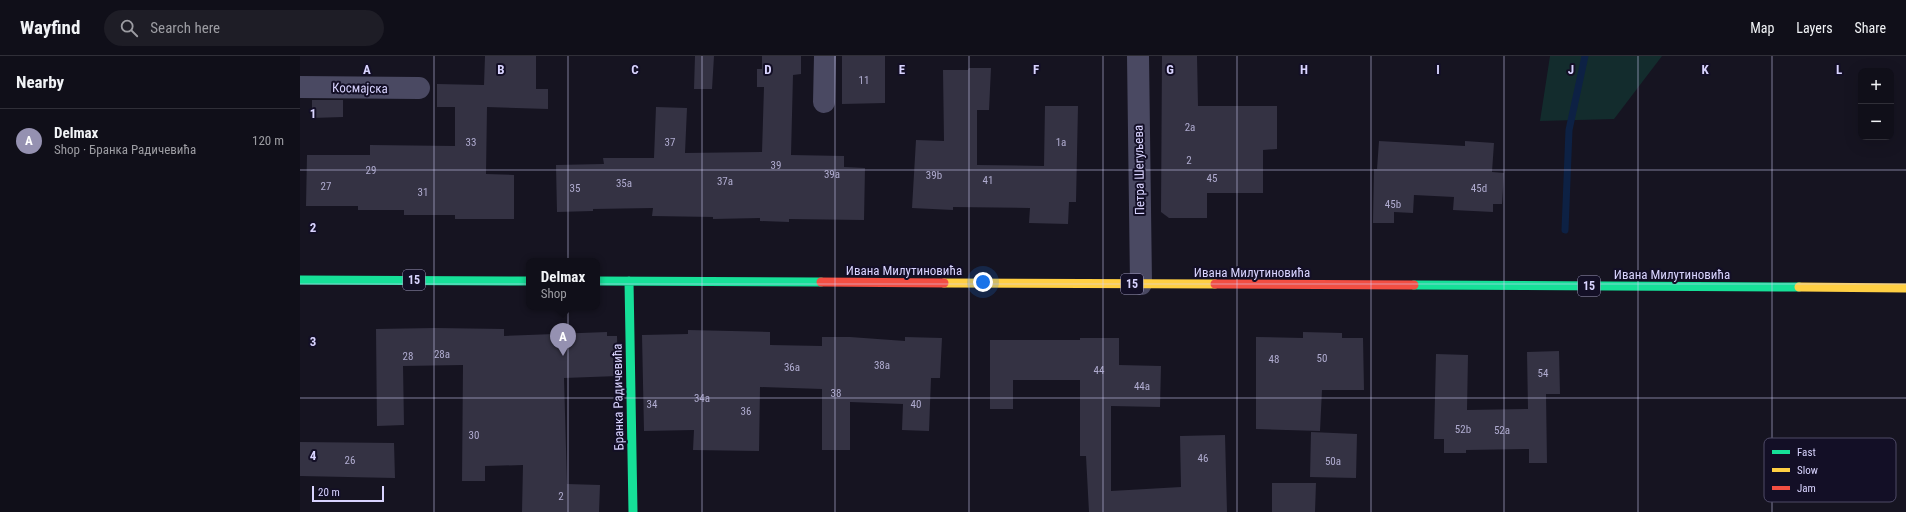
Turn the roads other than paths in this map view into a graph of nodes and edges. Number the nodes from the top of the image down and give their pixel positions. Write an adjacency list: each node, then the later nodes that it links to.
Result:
1 (825, 56): 5 (street)
2 (1138, 56): 10 (street, Петра Шегуљева)
3 (300, 87): 4 (street, Космајска)
4 (419, 88)
5 (824, 102)
6 (300, 280): 7 (main road, 15)
7 (526, 281)
8 (600, 281): 9 (main road, Ивана Милутиновића / 15)
9 (629, 281): 10 (main road, Ивана Милутиновића / 15); 12 (main road, Бранка Радичевића)
10 (1141, 284): 11 (main road, Ивана Милутиновића / 15)
11 (1906, 288)
12 (633, 512)

